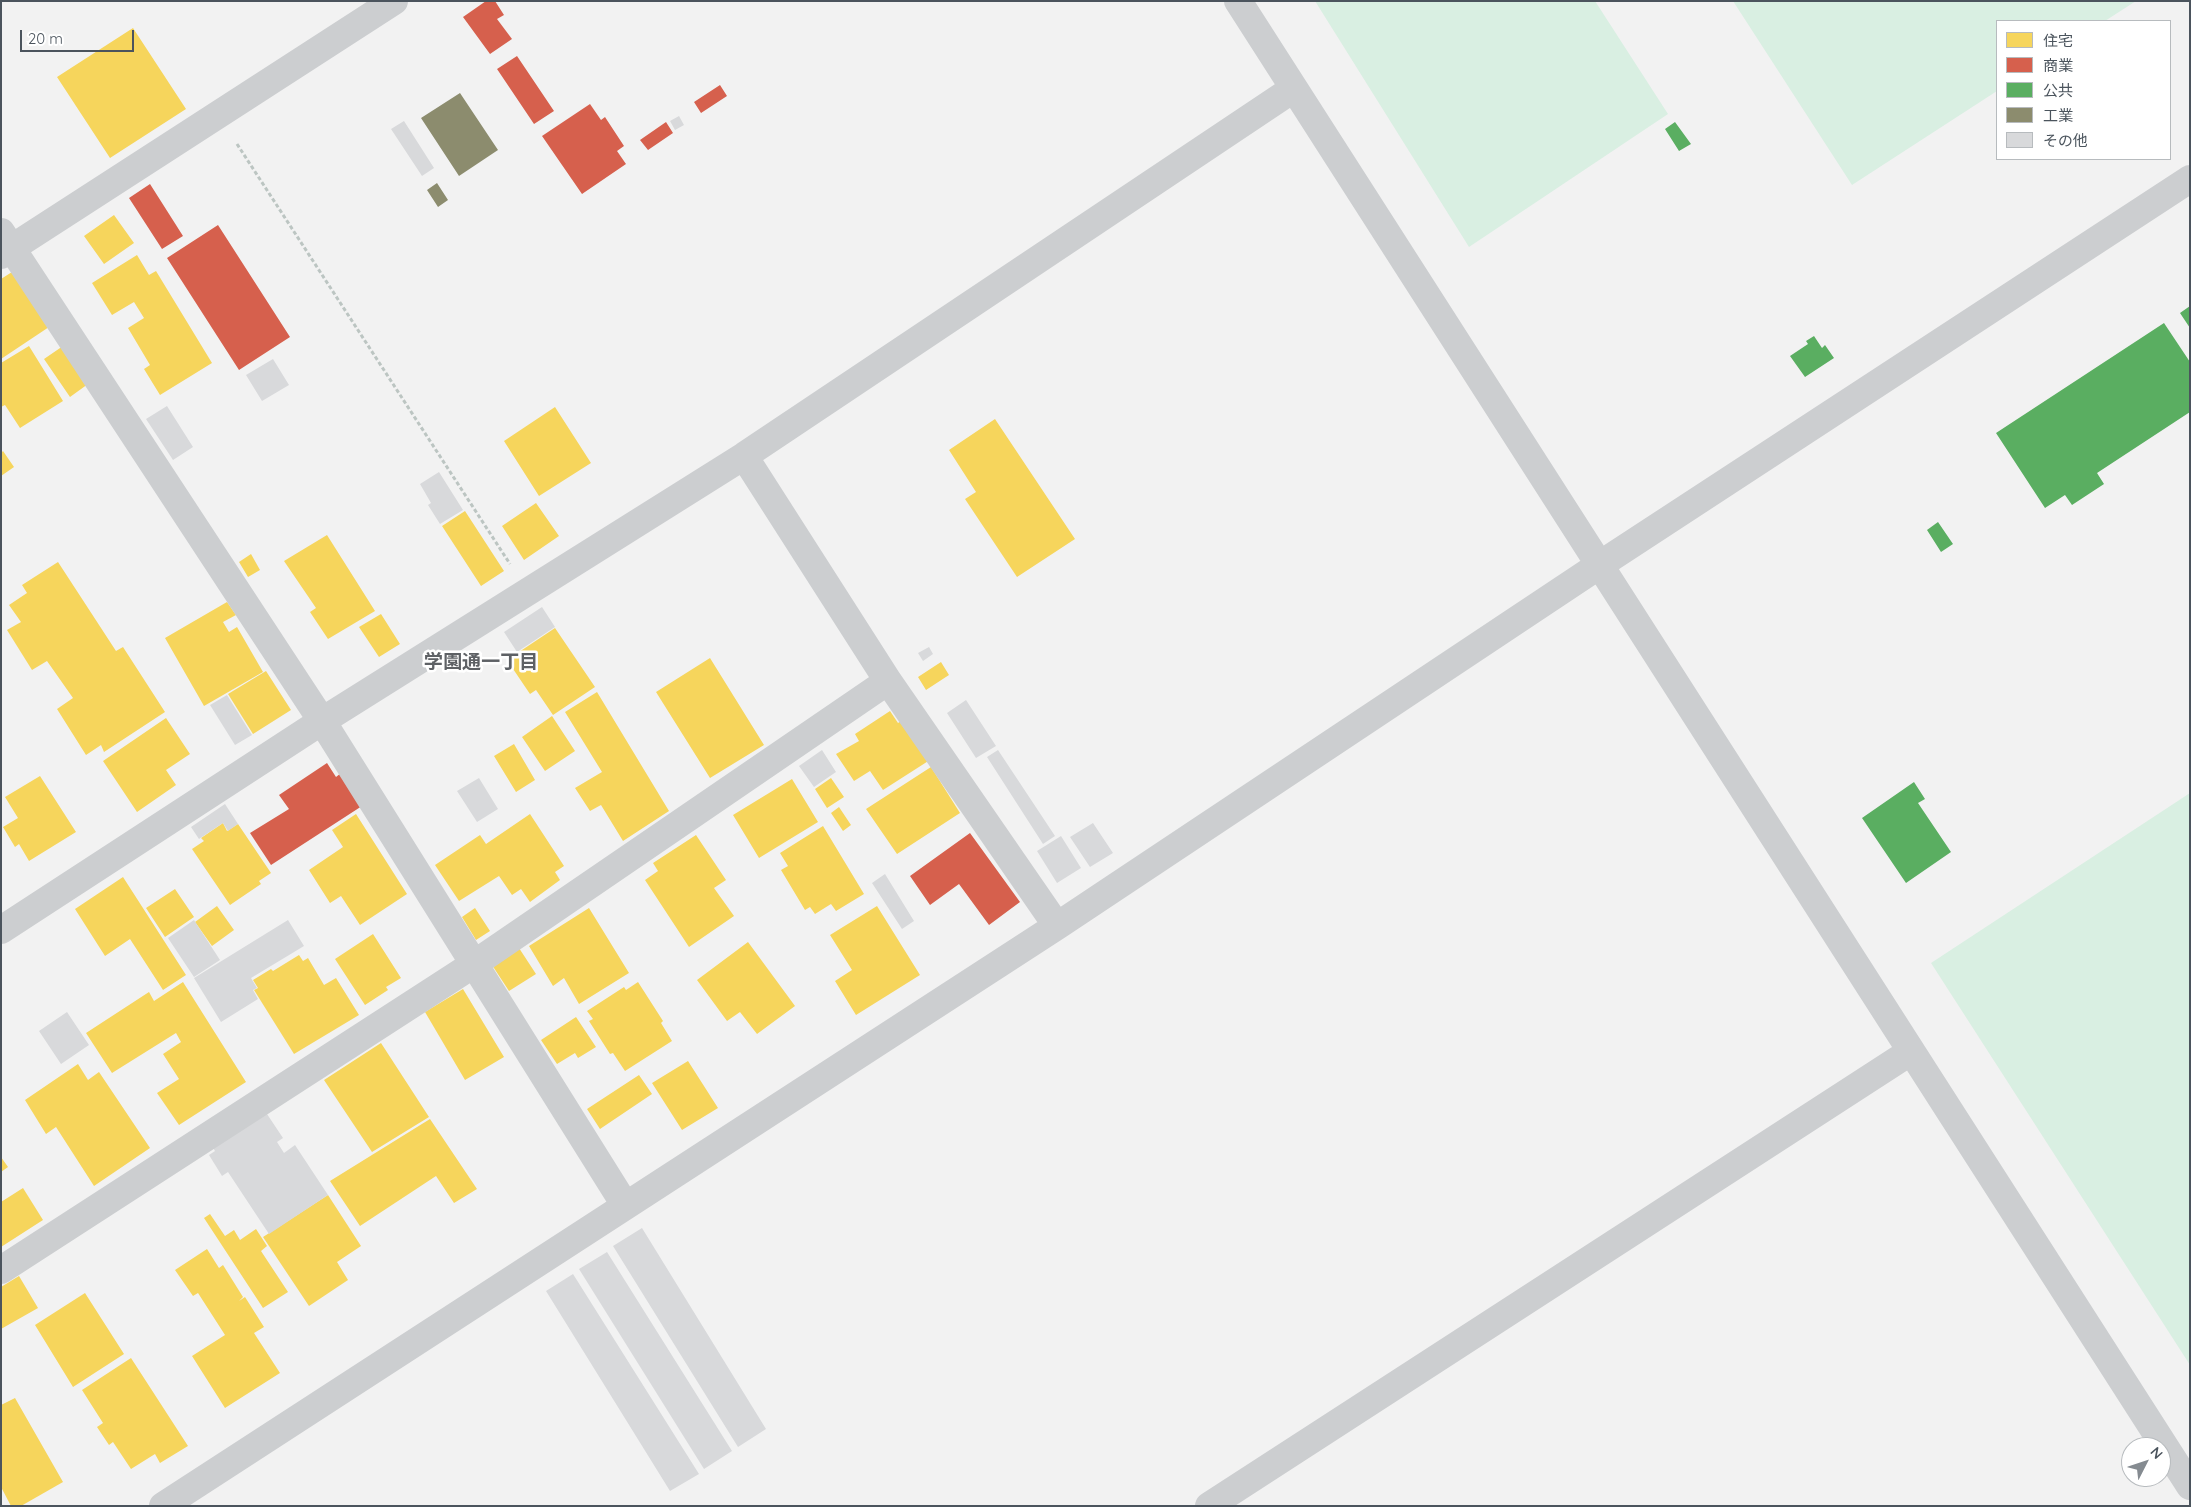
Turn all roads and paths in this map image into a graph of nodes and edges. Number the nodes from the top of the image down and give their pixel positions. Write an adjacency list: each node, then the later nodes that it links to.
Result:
1 (394, 1): 4 (street)
2 (1238, 1): 3 (street)
3 (1293, 89): 7 (street); 8 (street)
4 (218, 115): 6 (street); 9 (path)
5 (2190, 179): 8 (street)
6 (5, 245): 11 (street)
7 (744, 456): 9 (street); 10 (street)
8 (1598, 566): 12 (street); 15 (street)
9 (528, 592): 11 (street)
10 (888, 681): 12 (street); 14 (street)
11 (322, 721): 13 (street); 14 (street)
12 (1057, 926): 16 (street)
13 (1, 930)
14 (474, 964): 16 (street); 17 (street)
15 (1910, 1052): 18 (street); 20 (street)
16 (625, 1205): 19 (street)
17 (1, 1270)
18 (2190, 1486)
19 (163, 1506)
20 (1210, 1506)

